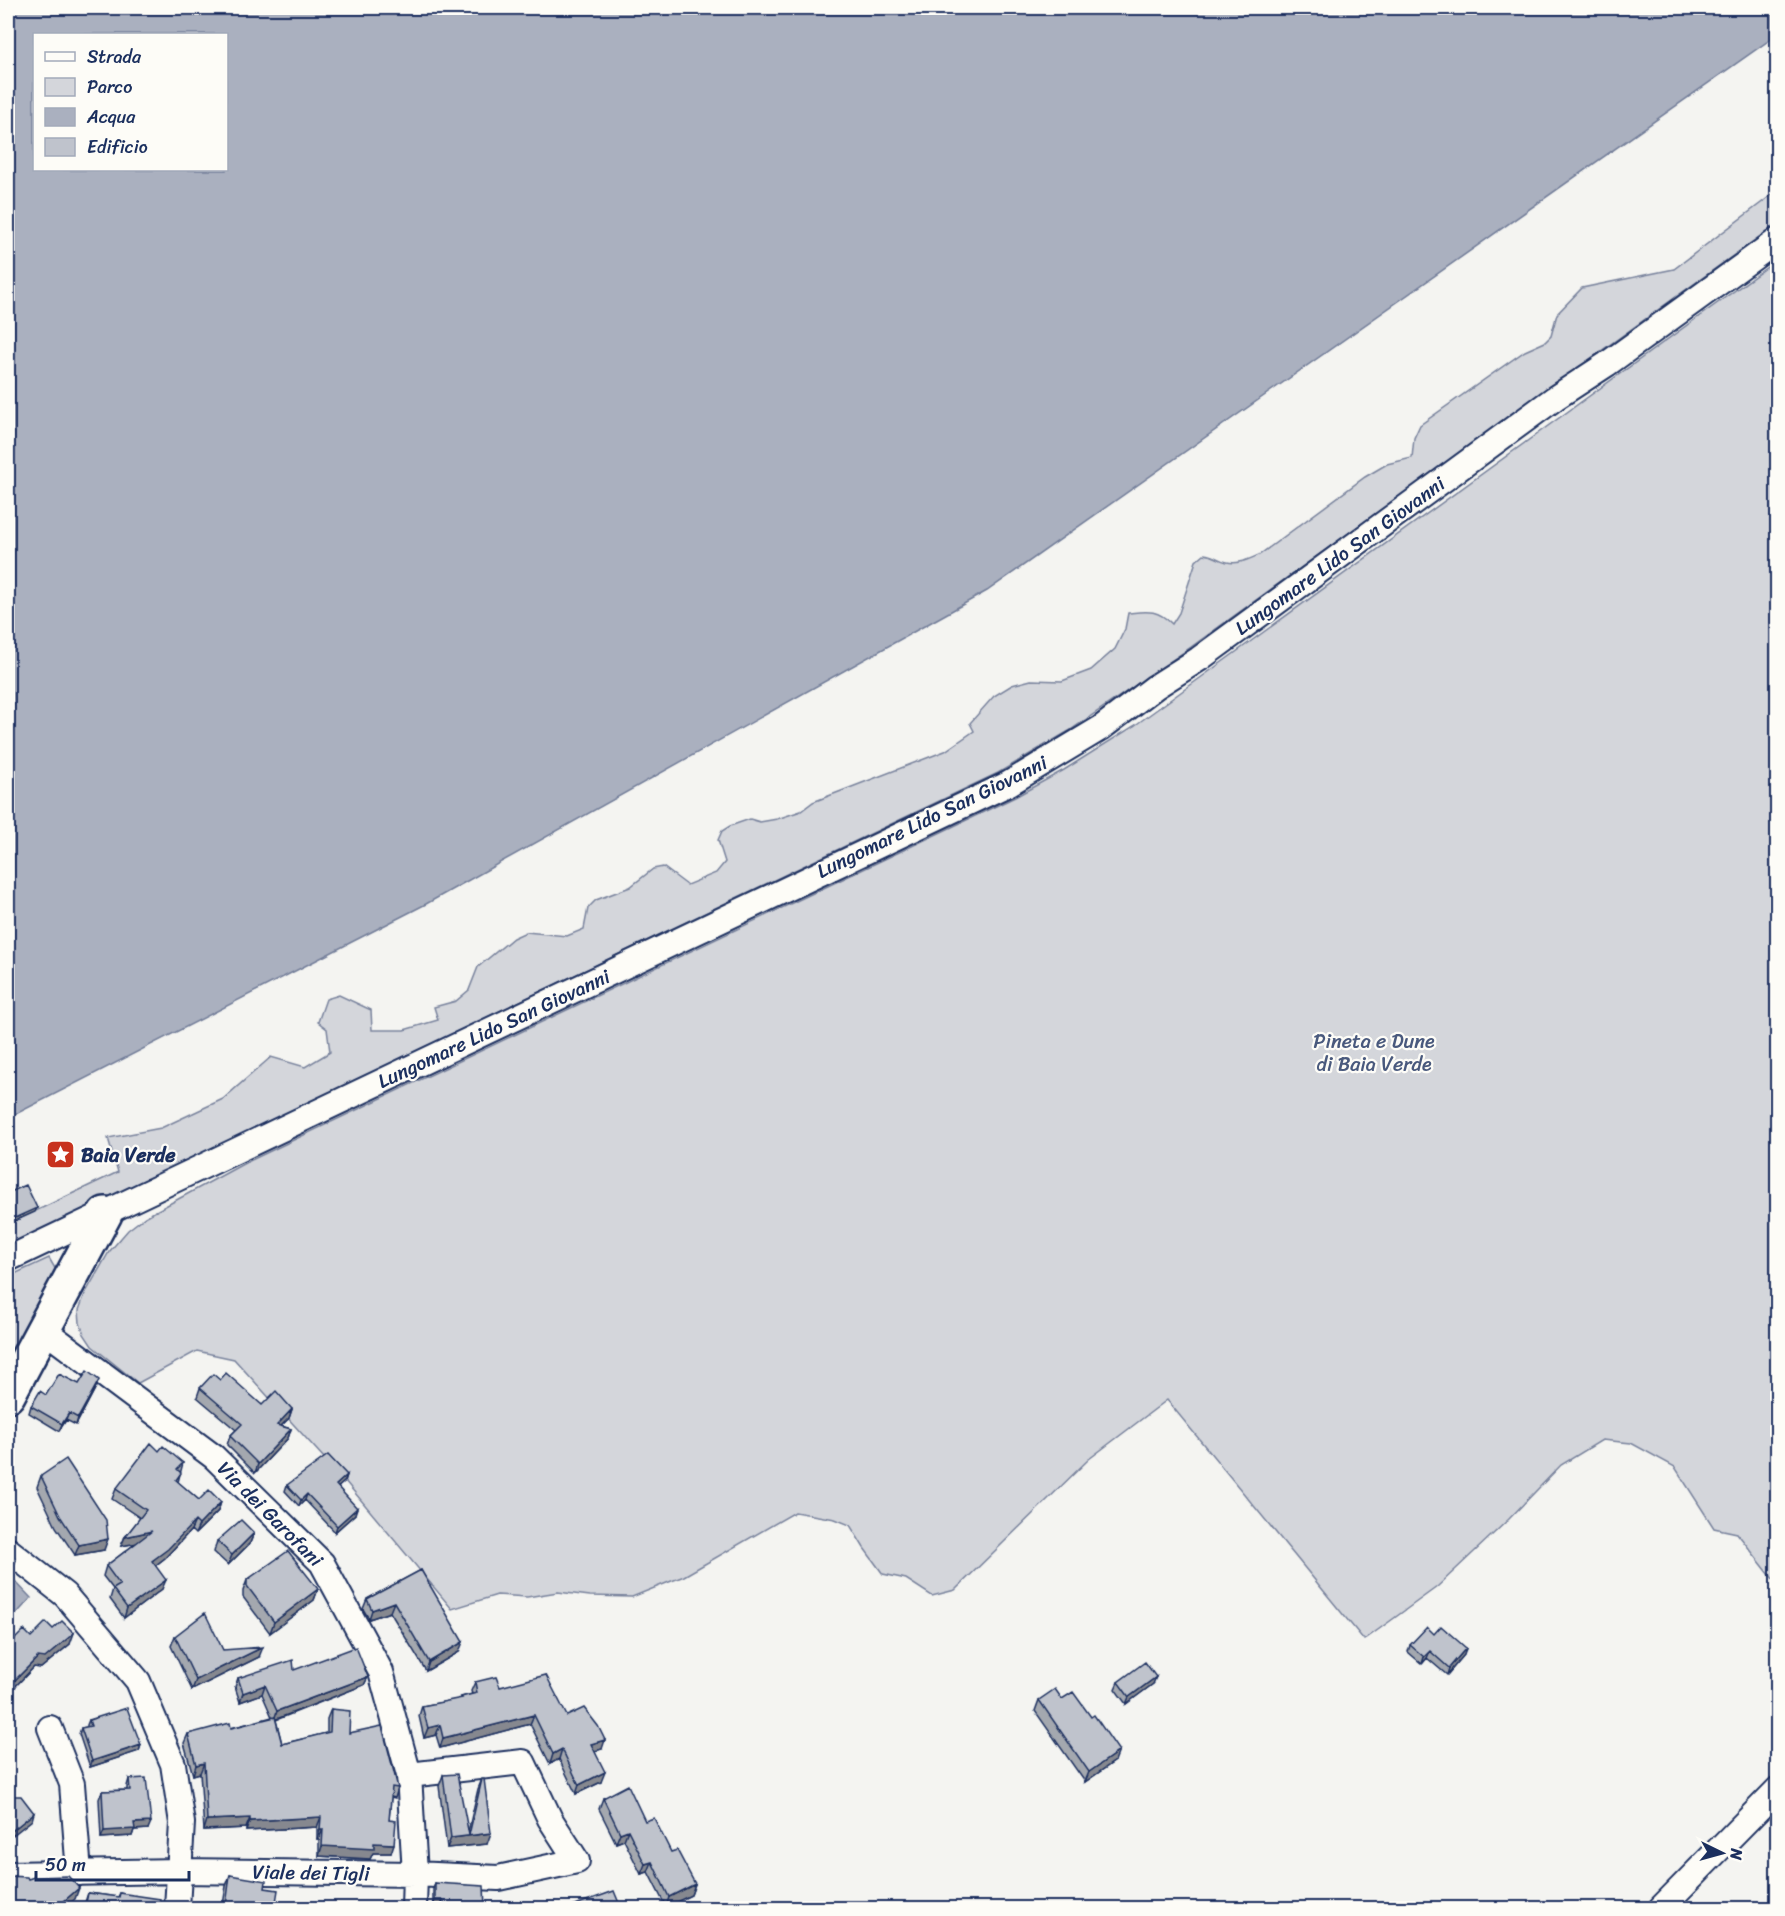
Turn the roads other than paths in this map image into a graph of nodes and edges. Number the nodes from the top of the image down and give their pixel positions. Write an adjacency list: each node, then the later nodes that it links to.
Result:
1 (1778, 240): 2 (street, Lungomare Lido San Giovanni)
2 (105, 1214): 3 (street, Lungomare Lido San Giovanni); 4 (street)
3 (8, 1259)
4 (44, 1330): 5 (street); 8 (street, Via dei Garofani)
5 (8, 1395)
6 (8, 1550): 10 (street)
7 (50, 1728): 11 (street)
8 (409, 1775): 13 (street, Via dei Garofani); 13 (street, Viale dei Tigli)
9 (1778, 1789): 16 (street)
10 (179, 1871): 11 (street, Viale dei Tigli); 13 (street, Viale dei Tigli); 14 (street)
11 (79, 1873): 12 (street, Viale dei Tigli)
12 (8, 1874)
13 (415, 1874): 15 (street, Via dei Garofani)
14 (177, 1908)
15 (414, 1908)
16 (1661, 1908)

